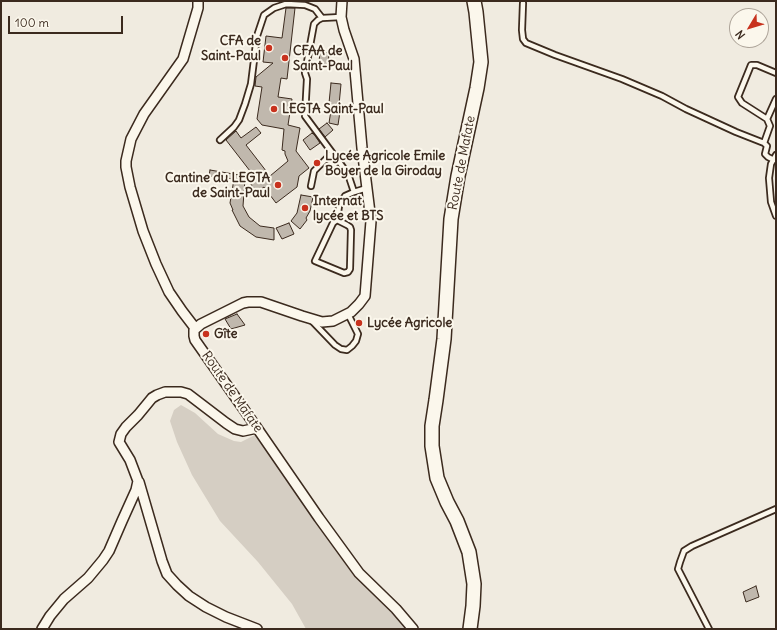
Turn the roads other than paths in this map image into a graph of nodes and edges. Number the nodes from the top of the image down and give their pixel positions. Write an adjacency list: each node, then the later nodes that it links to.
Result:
1 (198, 1): 21 (street)
2 (342, 1): 5 (street)
3 (474, 1): 28 (main road, Route de Mafate)
4 (523, 3): 11 (lane)
5 (342, 17): 6 (lane); 15 (street)
6 (322, 18): 10 (lane); 12 (lane)
7 (776, 73): 9 (lane)
8 (776, 99): 9 (lane)
9 (767, 119): 11 (lane)
10 (220, 140)
11 (764, 143): 13 (lane)
12 (332, 153): 14 (lane); 16 (lane)
13 (775, 157): 17 (lane)
14 (311, 186)
15 (367, 188): 16 (lane); 19 (street)
16 (354, 192): 18 (lane)
17 (776, 216)
18 (337, 220): 18 (lane)
19 (348, 314): 20 (street); 20 (lane)
20 (310, 318): 21 (street)
21 (195, 328): 22 (street, Route de Mafate)
22 (257, 428): 23 (street); 27 (street, Route de Mafate)
23 (138, 481): 25 (street); 26 (street)
24 (776, 509): 29 (lane)
25 (42, 629)
26 (256, 629)
27 (413, 629)
28 (470, 629)
29 (709, 629)

